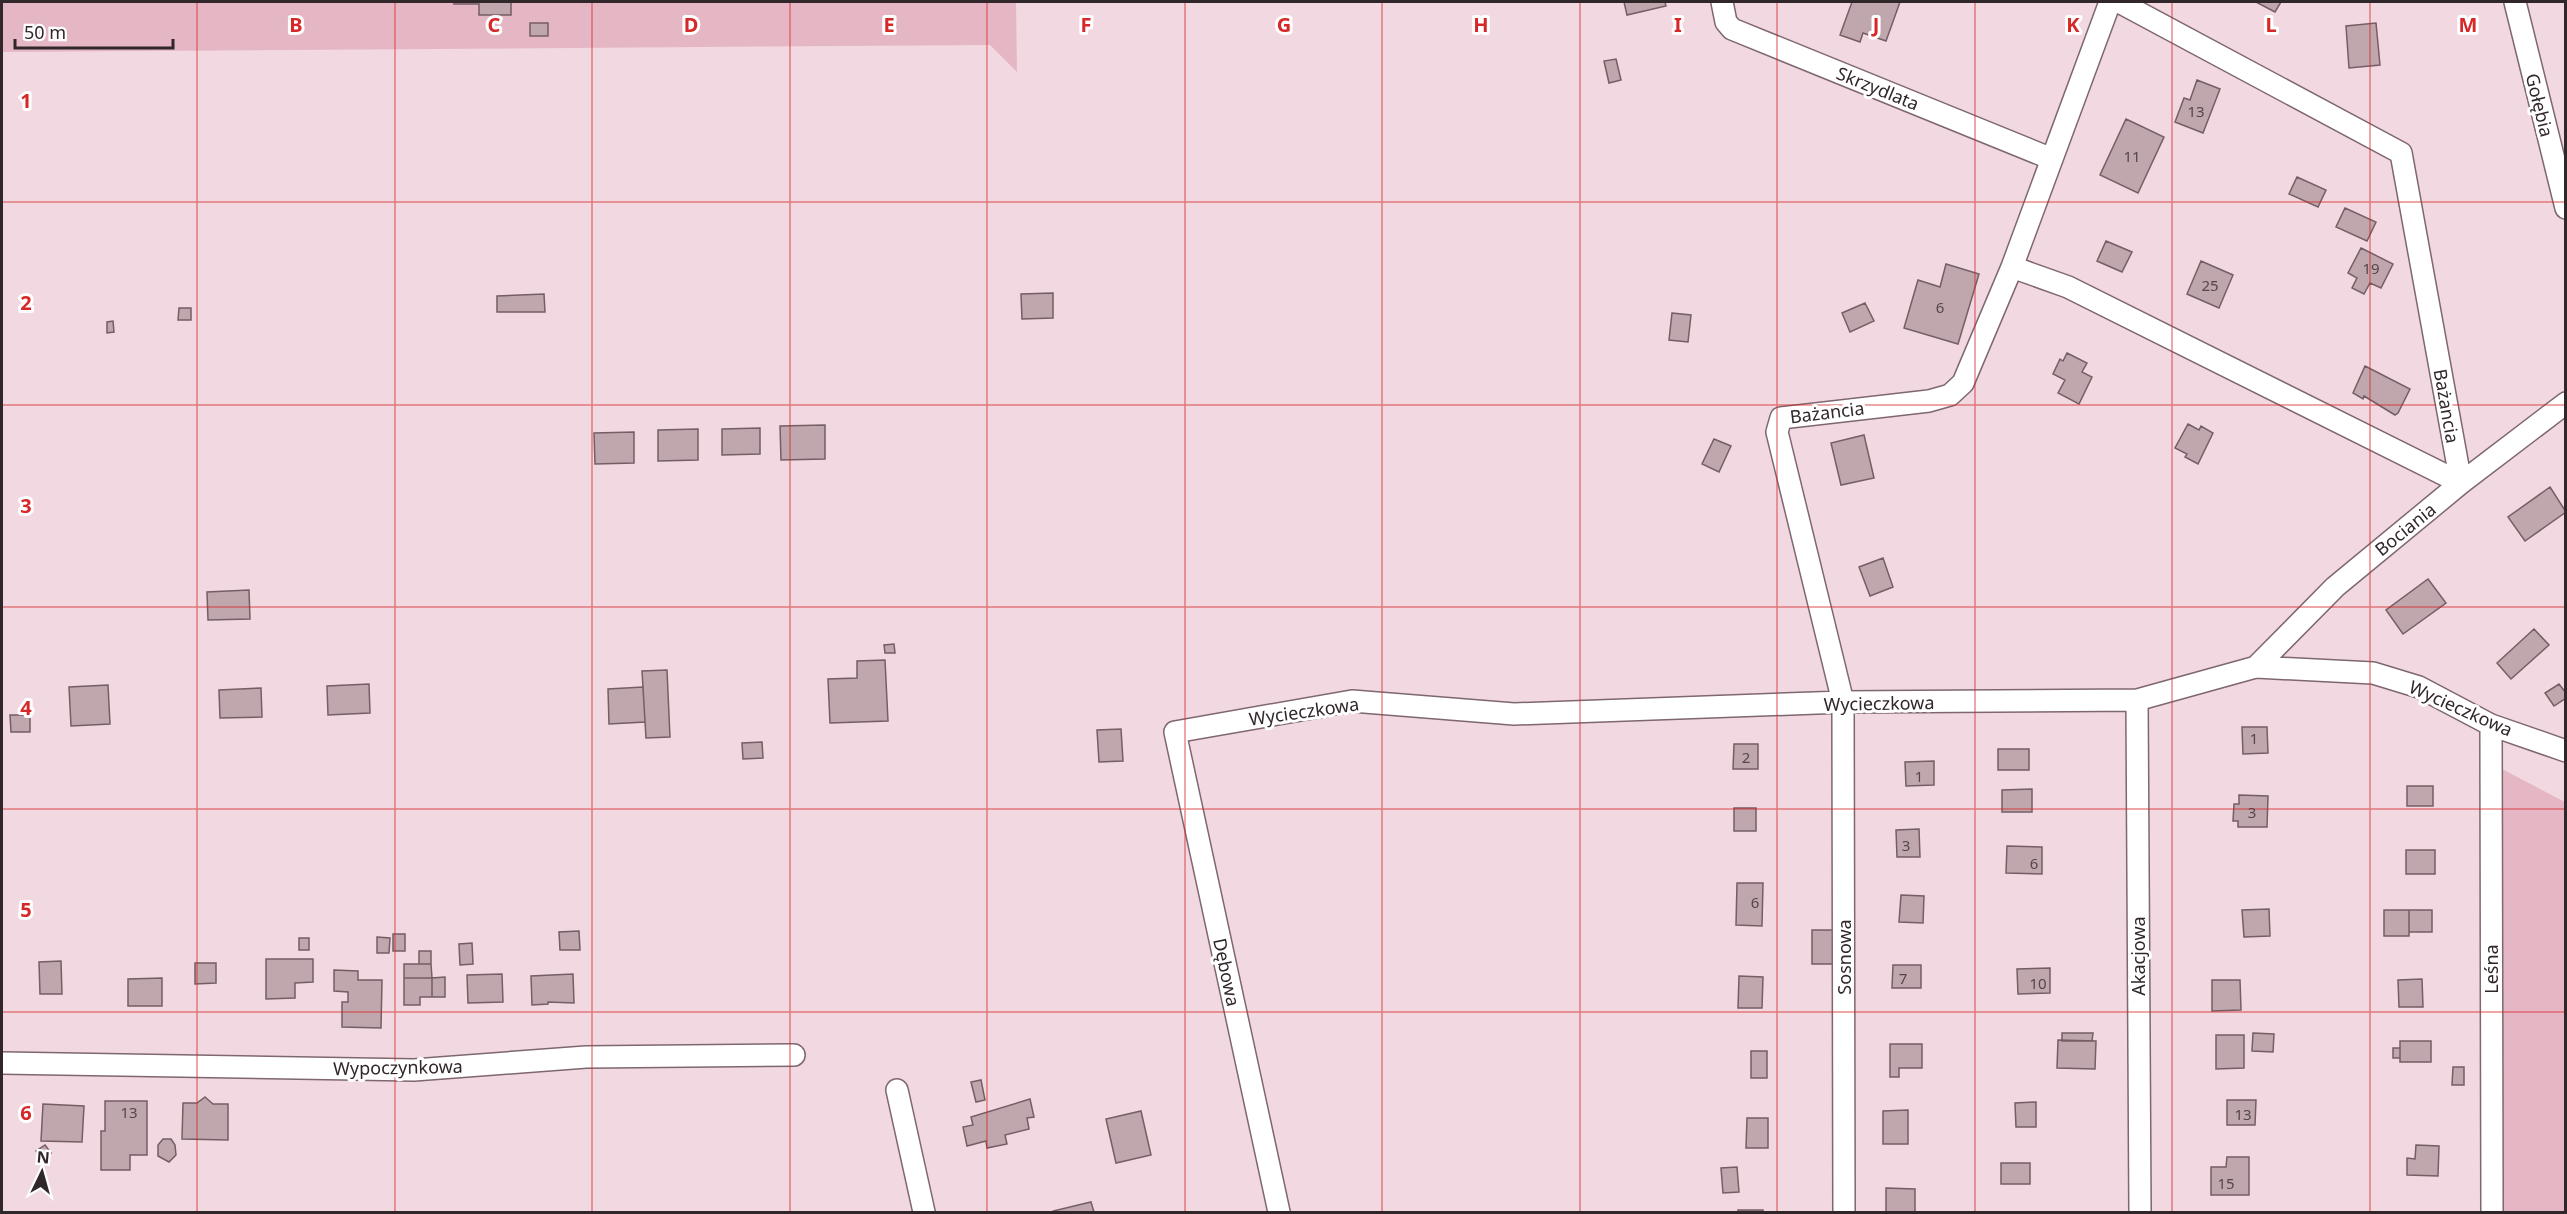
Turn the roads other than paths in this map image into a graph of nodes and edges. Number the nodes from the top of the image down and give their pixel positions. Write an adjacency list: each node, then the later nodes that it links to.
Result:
1 (1722, 2): 5 (street, Skrzydlata)
2 (2113, 2): 5 (street, Bażancia)
3 (2119, 2): 9 (street, Bażancia)
4 (2515, 2): 6 (street, Gołębia)
5 (2052, 159): 7 (street, Bażancia)
6 (2565, 208)
7 (2012, 267): 9 (street, Bażancia); 12 (street, Bażancia)
8 (2565, 403): 9 (street, Bociania)
9 (2462, 483): 10 (street, Bociania)
10 (2256, 667): 11 (street, Wycieczkowa); 13 (street, Wycieczkowa)
11 (2137, 700): 12 (street, Wycieczkowa); 22 (street, Akacjowa)
12 (1844, 702): 14 (street, Wycieczkowa); 21 (street, Sosnowa)
13 (2491, 724): 15 (street, Wycieczkowa); 23 (street, Leśna)
14 (1175, 732): 20 (street, Dębowa)
15 (2565, 751)
16 (794, 1055): 17 (street, Wypoczynkowa)
17 (2, 1063)
18 (897, 1090): 19 (street)
19 (924, 1212)
20 (1279, 1212)
21 (1844, 1212)
22 (2140, 1212)
23 (2492, 1212)

